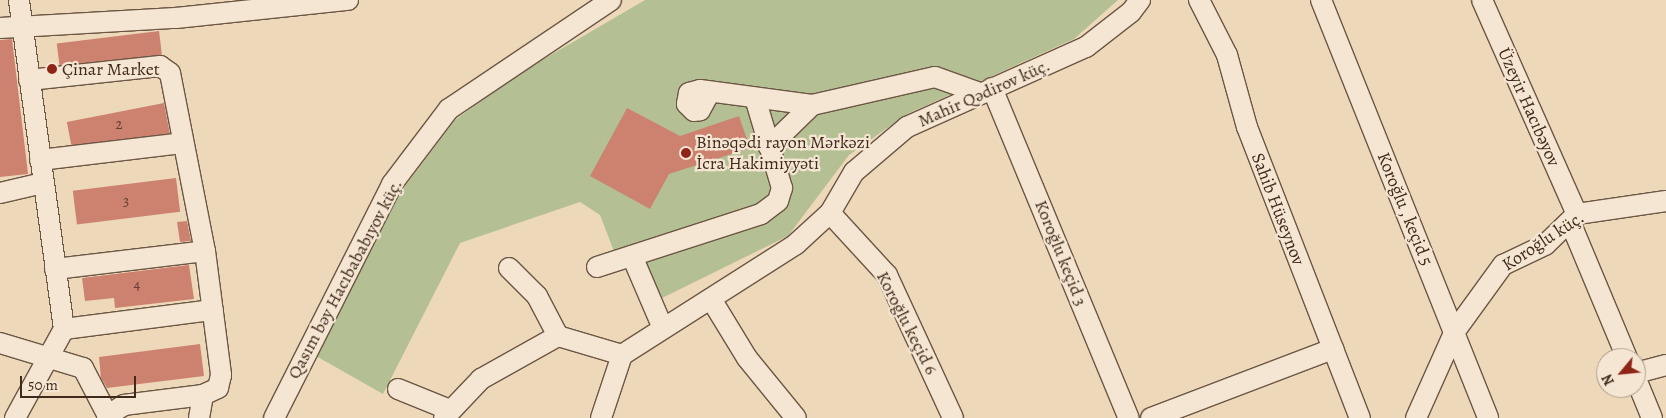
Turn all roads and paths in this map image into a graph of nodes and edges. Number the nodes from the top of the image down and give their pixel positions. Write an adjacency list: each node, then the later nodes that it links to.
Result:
1 (19, 0): 8 (street)
2 (348, 0): 8 (street)
3 (612, 0): 48 (street, Qasım bəy Hacıbababıyov küç.)
4 (1140, 0): 11 (street, Mahir Qədirov küç.)
5 (1199, 0): 36 (street, Sahib Hüseynov)
6 (1321, 0): 32 (street, Koroğlu , keçid 5)
7 (1482, 0): 22 (street, Üzeyir Hacıbəyov)
8 (22, 27): 9 (street); 10 (street)
9 (0, 28)
10 (30, 80): 15 (street); 17 (street)
11 (986, 91): 14 (street); 21 (street, Mahir Qədirov küç.); 52 (street, Koroğlu keçid 3)
12 (710, 92): 13 (street)
13 (755, 98): 14 (street); 16 (street)
14 (812, 105): 16 (street)
15 (182, 143): 17 (street); 23 (street)
16 (769, 147): 24 (street)
17 (40, 160): 18 (street)
18 (43, 183): 19 (street); 26 (street)
19 (0, 193)
20 (1666, 201): 22 (street, Koroğlu küç.)
21 (830, 213): 28 (street, Mahir Qədirov küç.); 51 (street, Koroğlu keçid 6)
22 (1574, 219): 32 (street, Koroğlu küç.); 35 (street, Üzeyir Hacıbəyov)
23 (205, 251): 26 (street); 29 (street)
24 (632, 256): 25 (street); 30 (street)
25 (597, 267)
26 (55, 268): 31 (street)
27 (509, 268): 33 (street)
28 (711, 298): 30 (street, Mahir Qədirov küç.); 50 (street)
29 (213, 310): 31 (street); 42 (street)
30 (662, 326): 37 (street, Mahir Qədirov küç.)
31 (64, 329): 38 (street)
32 (1455, 331): 55 (street, Koroğlu küç.); 56 (street, Koroğlu , keçid 5)
33 (558, 336): 37 (street); 44 (street)
34 (0, 343): 38 (street)
35 (1624, 348)
36 (1333, 349): 53 (street); 54 (street, Sahib Hüseynov)
37 (622, 355): 49 (street)
38 (51, 358): 45 (street); 46 (street)
39 (1666, 365): 40 (street)
40 (1646, 370)
41 (398, 389): 44 (street)
42 (203, 395): 45 (street); 47 (street)
43 (1644, 398): 57 (street)
44 (447, 414)
45 (108, 417)
46 (15, 418)
47 (199, 418)
48 (274, 418)
49 (601, 418)
50 (796, 418)
51 (954, 418)
52 (1129, 418)
53 (1150, 418)
54 (1360, 418)
55 (1416, 418)
56 (1488, 418)
57 (1652, 418)

